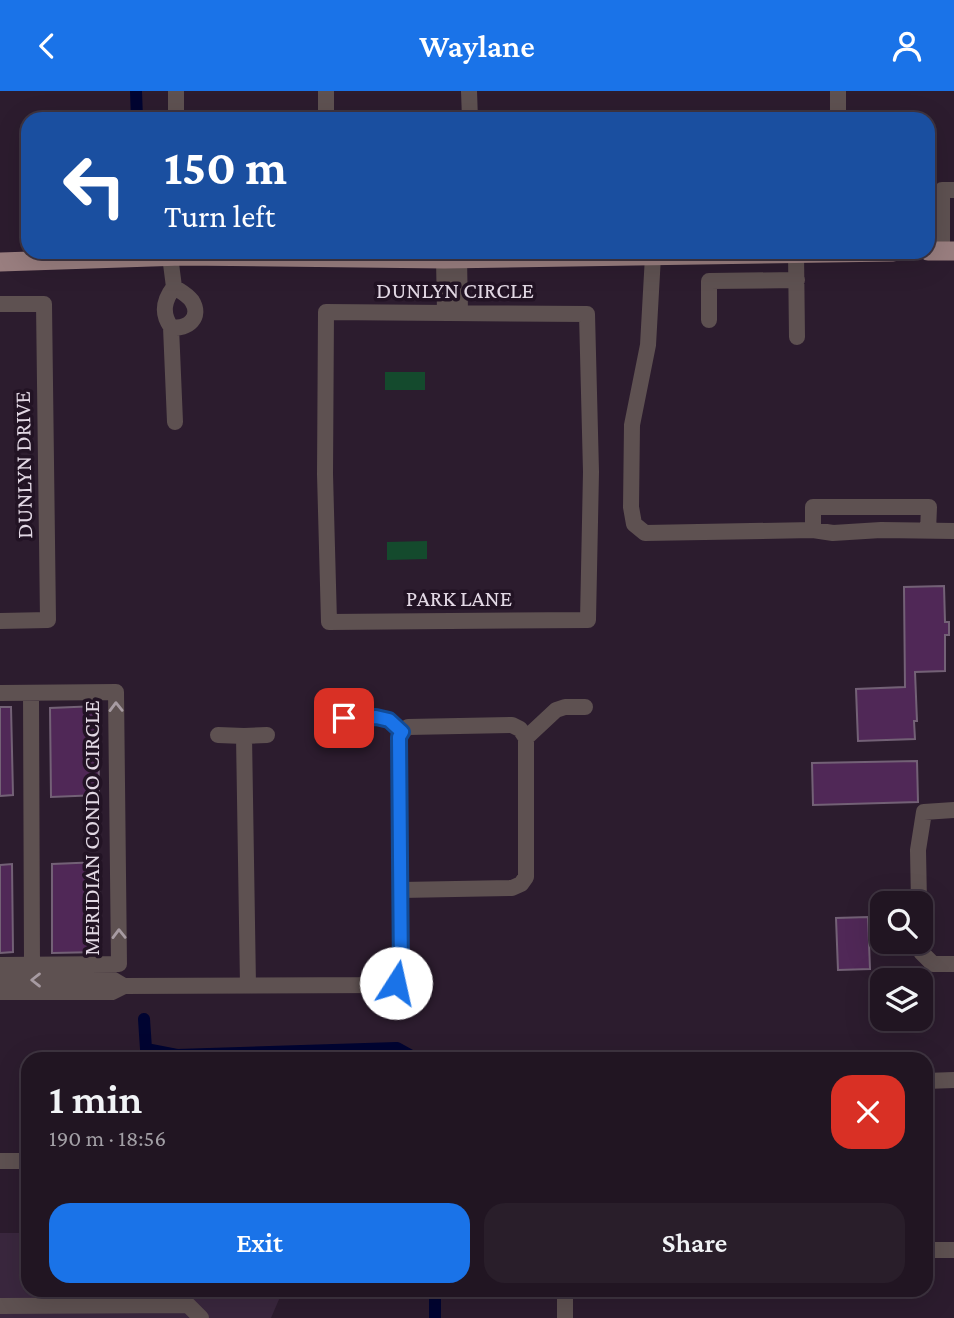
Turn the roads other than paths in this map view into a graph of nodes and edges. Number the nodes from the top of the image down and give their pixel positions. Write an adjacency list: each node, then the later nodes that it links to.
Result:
1 (176, 91): 6 (street)
2 (326, 91): 7 (street)
3 (470, 91): 8 (street)
4 (480, 91): 9 (street)
5 (838, 91): 10 (street)
6 (176, 112)
7 (326, 112)
8 (470, 112)
9 (480, 112)
10 (838, 112)
11 (954, 190): 12 (street)
12 (941, 251)
13 (85, 259): 19 (main road)
14 (170, 259): 22 (street)
15 (451, 259): 24 (street)
16 (653, 259): 29 (street)
17 (723, 259): 21 (street)
18 (796, 259): 20 (street)
19 (0, 262)
20 (797, 280): 21 (street); 27 (street)
21 (722, 281): 25 (street)
22 (174, 287): 26 (street); 26 (street)
23 (0, 304): 33 (street, DUNLYN DRIVE)
24 (453, 312): 32 (street, DUNLYN CIRCLE); 34 (street, DUNLYN CIRCLE)
25 (709, 320)
26 (171, 327): 28 (street)
27 (797, 337)
28 (175, 422)
29 (813, 530): 30 (street); 30 (street)
30 (928, 531): 31 (street)
31 (954, 531)
32 (588, 620): 34 (street, PARK LANE)
33 (0, 621)
34 (330, 622)
35 (0, 693): 36 (street, MERIDIAN CONDO CIRCLE)
36 (32, 693): 50 (street); 50 (street, MERIDIAN CONDO CIRCLE, one-way to 36)
37 (584, 707): 43 (street)
38 (344, 718): 39 (street)
39 (402, 732): 43 (street); 45 (street)
40 (218, 735): 42 (street)
41 (267, 735): 42 (street)
42 (244, 736): 52 (street)
43 (526, 738): 45 (street)
44 (954, 810): 46 (street)
45 (401, 890): 52 (street)
46 (919, 891)
47 (922, 954): 48 (street)
48 (954, 964)
49 (0, 965): 50 (street, MERIDIAN CONDO CIRCLE)
50 (32, 965)
51 (0, 980): 53 (street, one-way to 51)
52 (248, 985): 53 (street)
53 (124, 986): 54 (street)
54 (0, 992)
55 (954, 1080): 56 (street)
56 (933, 1081)
57 (0, 1161): 58 (street)
58 (21, 1161)
59 (933, 1250): 60 (street)
60 (954, 1250)
61 (565, 1297): 65 (street)
62 (0, 1306): 63 (street)
63 (117, 1311): 64 (street)
64 (201, 1318)
65 (565, 1318)

